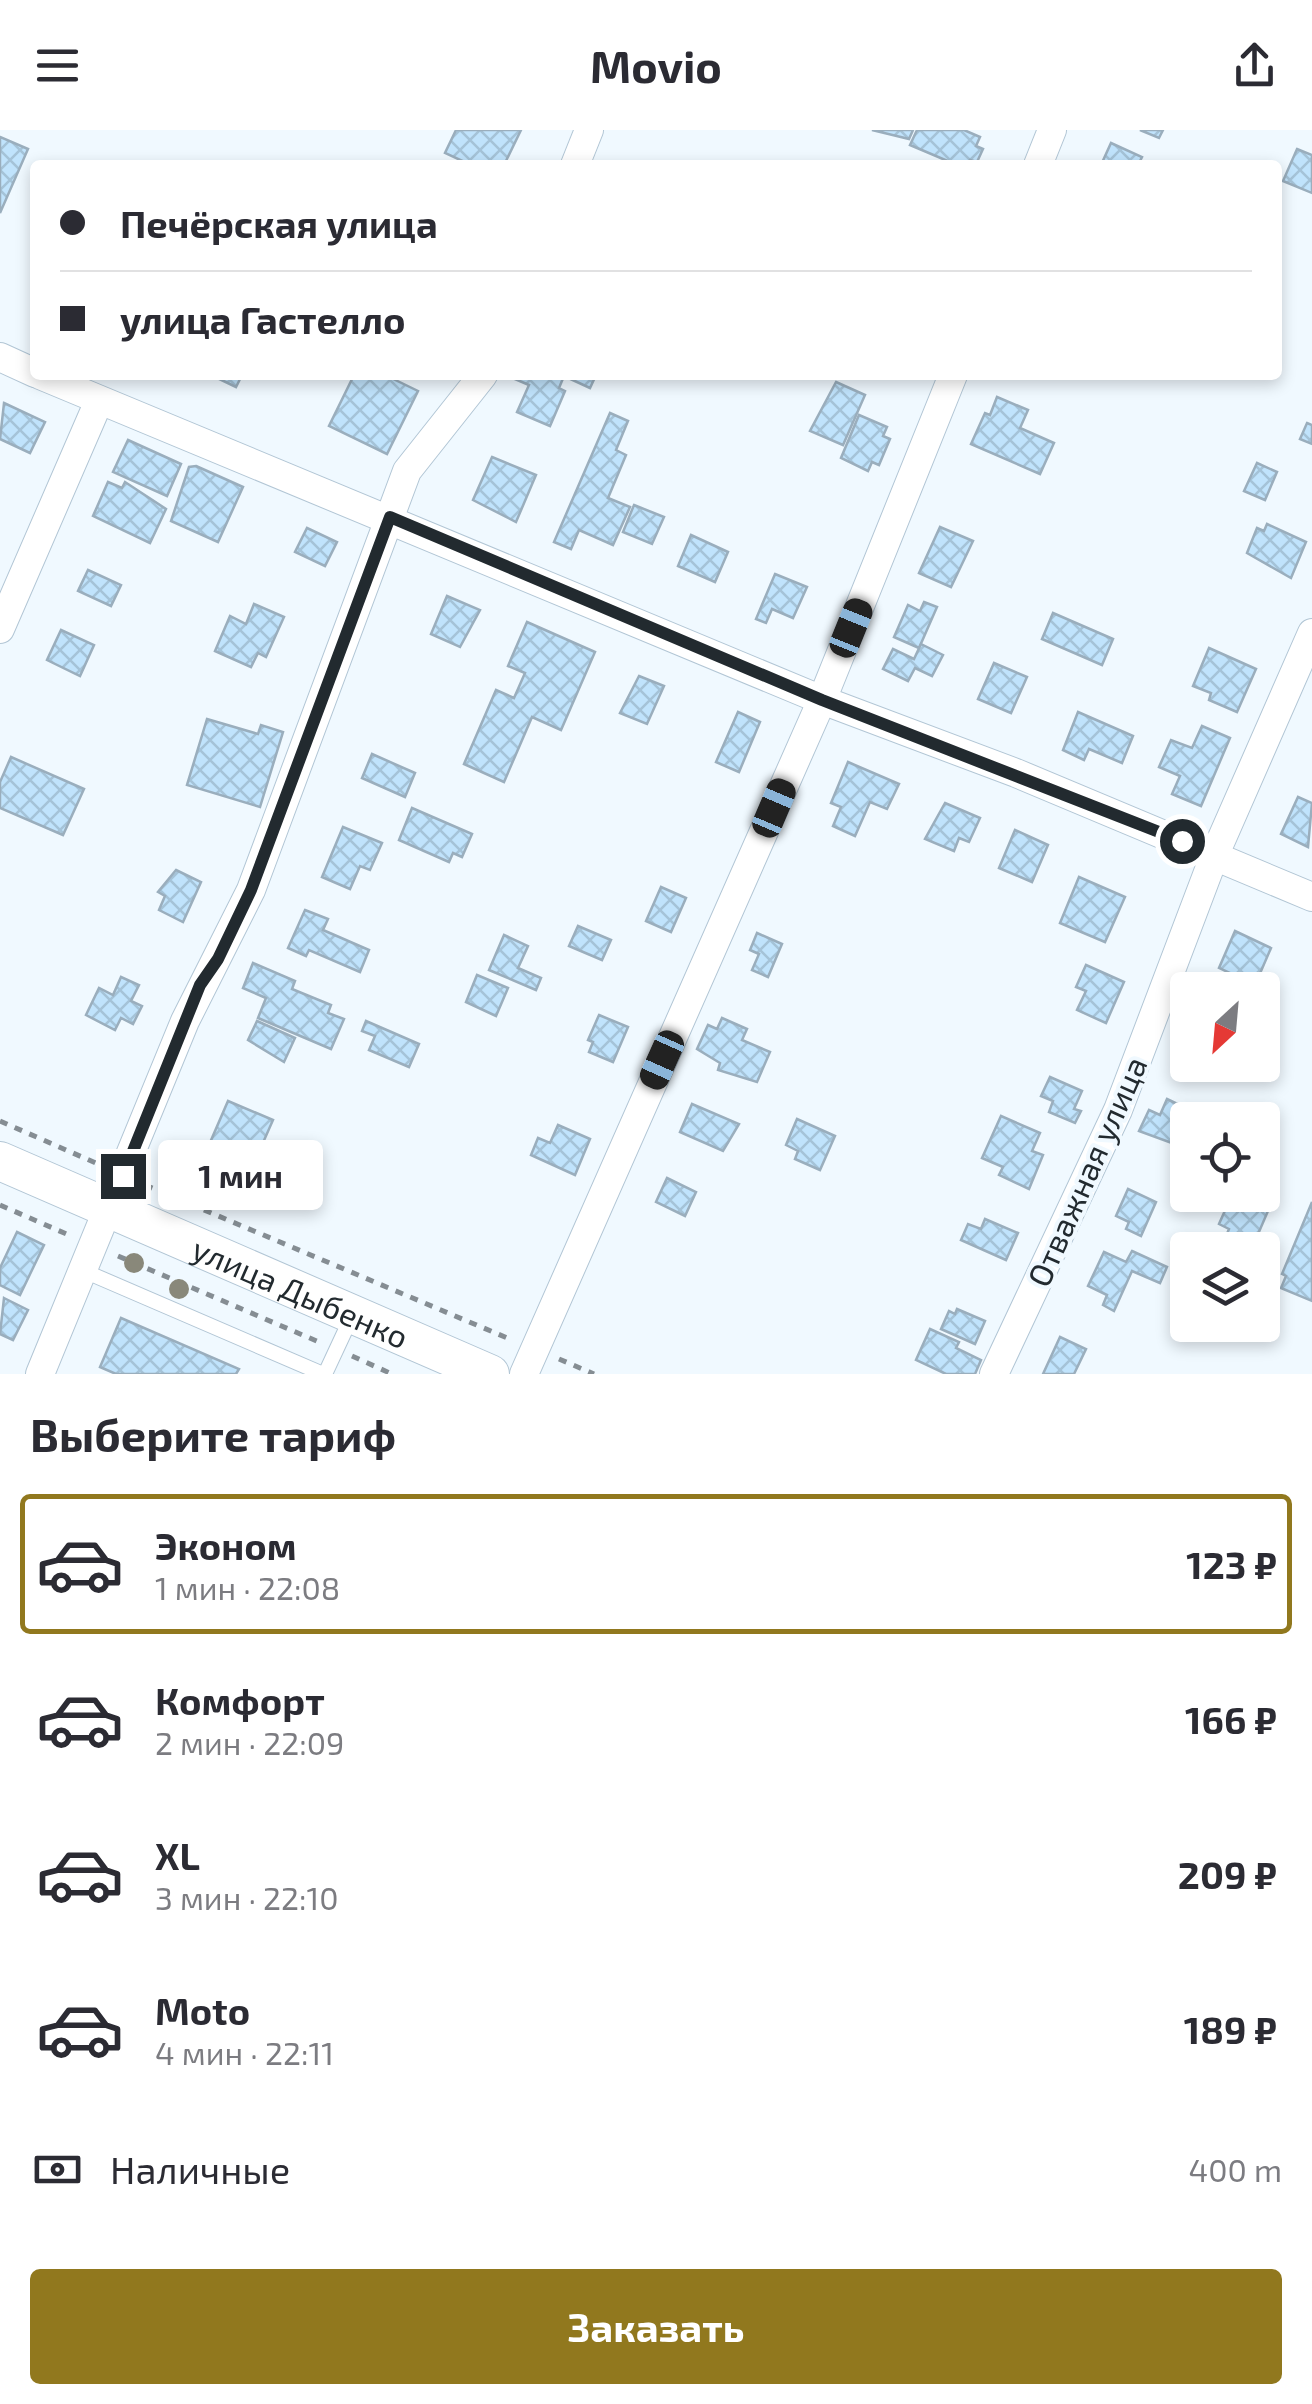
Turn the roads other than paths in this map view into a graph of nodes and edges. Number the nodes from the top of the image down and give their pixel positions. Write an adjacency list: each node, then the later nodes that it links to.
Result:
1 (590, 130): 3 (street)
2 (1052, 130): 4 (street)
3 (577, 160)
4 (1040, 160)
5 (0, 357): 6 (street)
6 (30, 370)
7 (52, 380): 10 (street)
8 (479, 380): 11 (street)
9 (951, 380): 14 (street)
10 (99, 401): 11 (street); 12 (street)
11 (390, 517): 14 (street); 18 (street)
12 (0, 629)
13 (1312, 633): 15 (street, Отважная улица)
14 (822, 700): 15 (street); 21 (street)
15 (1215, 854): 16 (street); 25 (street, Отважная улица)
16 (1312, 897)
17 (0, 1162): 18 (main road, улица Дыбенко)
18 (116, 1192): 19 (street); 20 (main road, улица Дыбенко)
19 (89, 1258): 22 (street); 23 (lane)
20 (352, 1314): 23 (lane); 24 (main road, улица Дыбенко)
21 (530, 1362)
22 (40, 1374)
23 (324, 1374)
24 (490, 1374)
25 (994, 1374)

